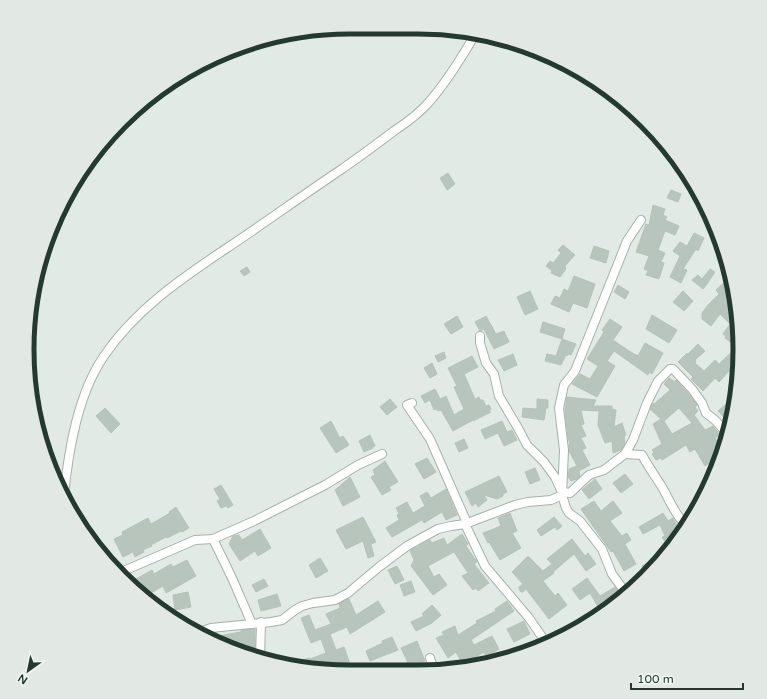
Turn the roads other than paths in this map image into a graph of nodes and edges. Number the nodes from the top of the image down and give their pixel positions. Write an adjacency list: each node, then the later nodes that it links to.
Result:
1 (472, 39): 8 (street)
2 (641, 220): 9 (street)
3 (480, 336): 9 (street)
4 (412, 403): 11 (street)
5 (722, 429): 7 (street)
6 (382, 454): 12 (street)
7 (625, 454): 9 (street); 10 (street)
8 (65, 485)
9 (562, 493): 11 (street); 14 (street)
10 (682, 522)
11 (466, 524): 15 (street); 18 (street)
12 (213, 539): 13 (street); 16 (street)
13 (124, 571)
14 (623, 589)
15 (261, 622): 16 (street); 19 (street)
16 (252, 624): 17 (street)
17 (206, 630)
18 (543, 639)
19 (260, 652)
20 (430, 658): 21 (street)
21 (432, 664)

